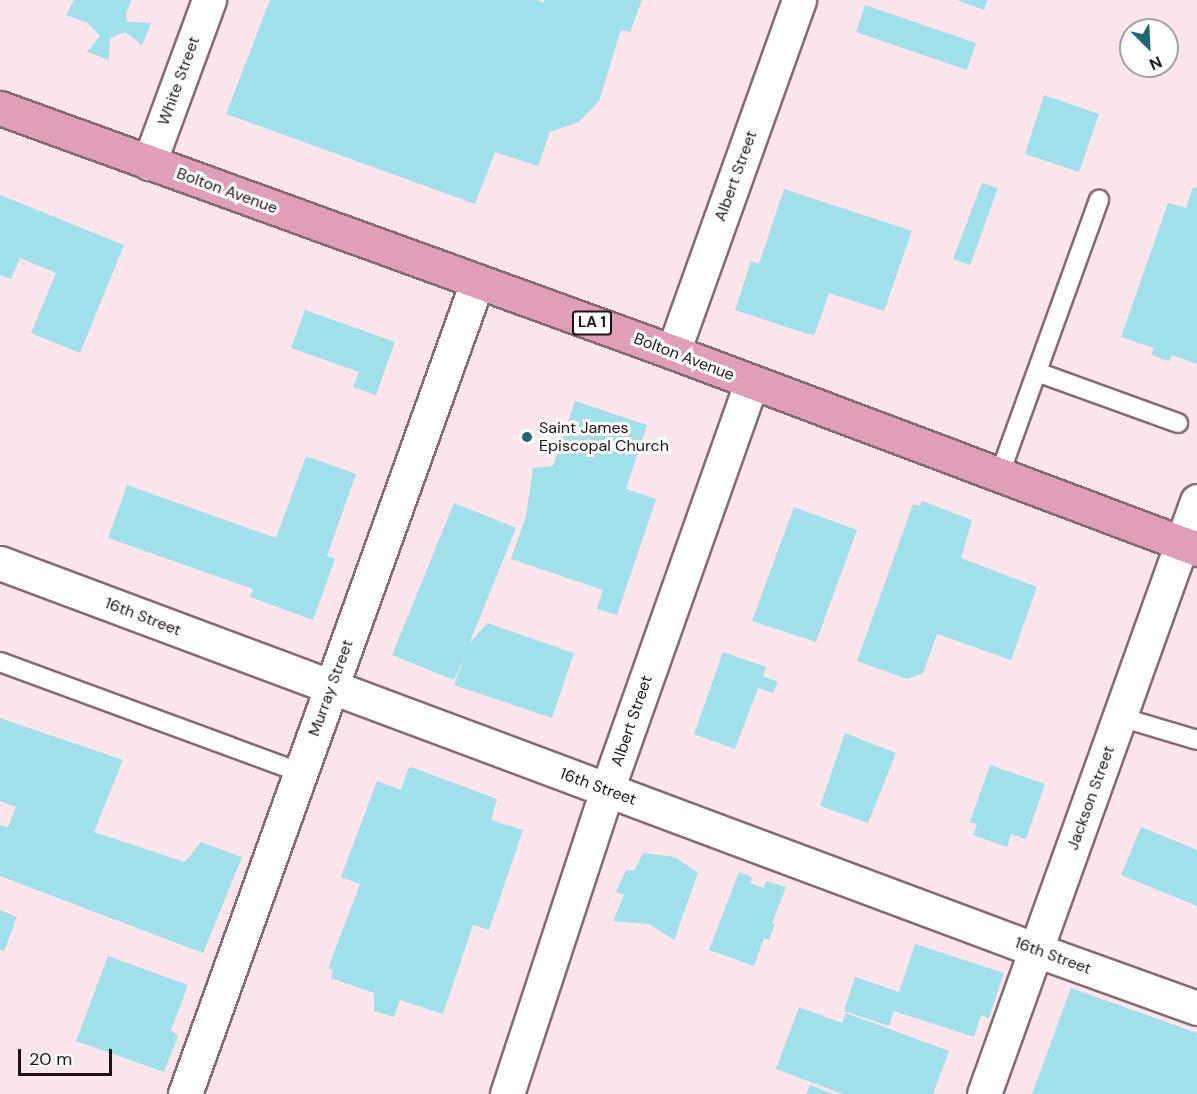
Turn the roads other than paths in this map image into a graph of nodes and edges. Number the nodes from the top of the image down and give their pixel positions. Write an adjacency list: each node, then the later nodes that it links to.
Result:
1 (209, 0): 4 (street, White Street)
2 (799, 0): 7 (street, Albert Street)
3 (0, 108): 4 (main road, Bolton Avenue / LA 1)
4 (149, 163): 6 (main road, Bolton Avenue / LA 1)
5 (1099, 199): 8 (lane)
6 (477, 282): 7 (main road, Bolton Avenue / LA 1); 16 (street, Murray Street)
7 (674, 352): 9 (main road, Bolton Avenue / LA 1)
8 (1037, 372): 10 (lane); 11 (lane)
9 (751, 383): 11 (main road, Bolton Avenue / LA 1); 20 (street, Albert Street)
10 (1178, 423)
11 (999, 476): 13 (main road, Bolton Avenue / LA 1)
12 (1197, 501): 13 (street, Jackson Street)
13 (1190, 546): 17 (street, Jackson Street)
14 (0, 563): 16 (street, 16th Street)
15 (0, 662): 19 (lane)
16 (332, 687): 19 (street, Murray Street); 20 (street, 16th Street)
17 (1120, 717): 18 (lane); 21 (street, Jackson Street)
18 (1197, 740)
19 (301, 773): 23 (street, Murray Street)
20 (608, 790): 21 (street, 16th Street); 24 (street, Albert Street)
21 (1035, 950): 22 (street, 16th Street); 25 (street, Jackson Street)
22 (1197, 1008)
23 (185, 1094)
24 (507, 1094)
25 (984, 1094)

